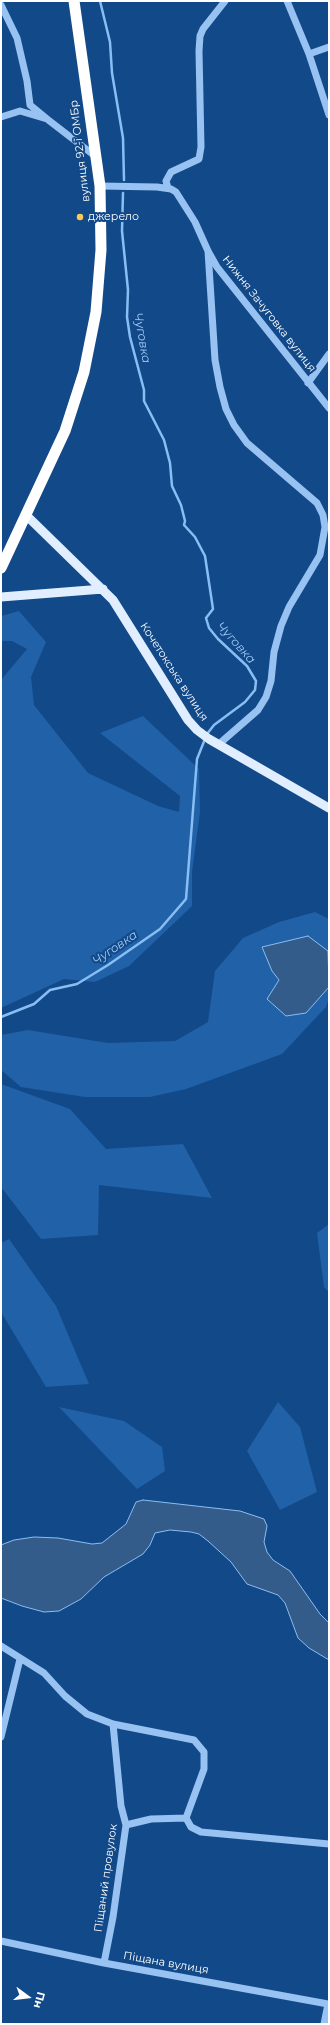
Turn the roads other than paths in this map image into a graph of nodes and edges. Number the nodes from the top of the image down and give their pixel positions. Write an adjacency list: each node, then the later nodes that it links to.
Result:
1 (74, 1): 10 (highway, вулиця 92-ї ОМБр)
2 (225, 1): 12 (street)
3 (287, 1): 6 (street)
4 (1, 5): 9 (street)
5 (329, 47): 6 (street)
6 (309, 54): 7 (street)
7 (329, 115)
8 (1, 117): 9 (street)
9 (47, 119): 10 (street)
10 (95, 156): 11 (highway, вулиця 92-ї ОМБр)
11 (100, 186): 12 (street); 17 (highway, вулиця 92-ї ОМБр)
12 (168, 188): 13 (street, Нижня Зачуговка вулиця)
13 (208, 251): 15 (street, Нижня Зачуговка вулиця); 21 (street, Нижня Зачуговка вулиця)
14 (329, 354): 15 (street)
15 (308, 383): 16 (street, Нижня Зачуговка вулиця)
16 (329, 408)
17 (27, 516): 18 (highway, вулиця 92-ї ОМБр); 19 (main road, Кочетокська вулиця)
18 (1, 568)
19 (103, 589): 20 (main road); 21 (main road, Кочетокська вулиця)
20 (1, 596)
21 (219, 744): 22 (main road, Кочетокська вулиця)
22 (329, 808)
23 (1, 1646): 24 (street)
24 (20, 1659): 25 (street); 26 (street)
25 (112, 1724): 27 (street); 28 (street, Піщаний провулок)
26 (1, 1737)
27 (186, 1818): 28 (street); 29 (street)
28 (126, 1825): 31 (street, Піщаний провулок)
29 (329, 1844)
30 (1, 1941): 31 (street, Піщана вулиця)
31 (104, 1963): 32 (street, Піщана вулиця)
32 (328, 2004): 33 (street)
33 (324, 2024)

